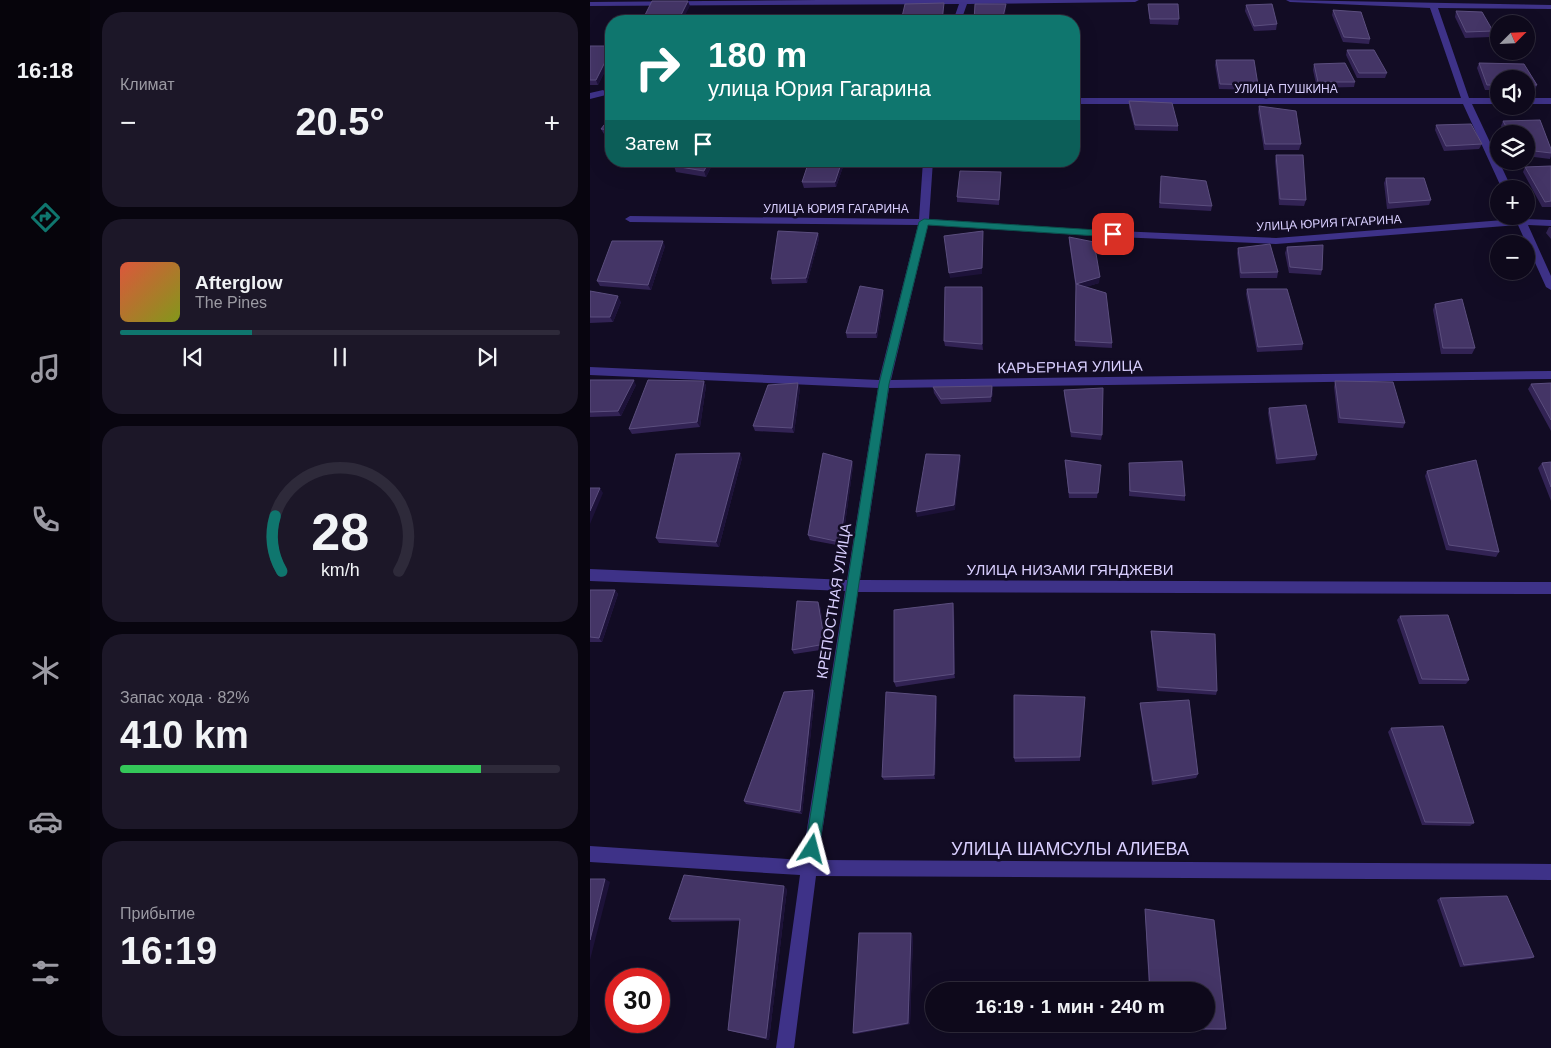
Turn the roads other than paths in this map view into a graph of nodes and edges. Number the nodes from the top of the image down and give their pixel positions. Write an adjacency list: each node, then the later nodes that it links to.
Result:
1 (1135, 0): 3 (street)
2 (1290, 0): 5 (street)
3 (963, 1): 4 (street); 7 (street)
4 (590, 4)
5 (1433, 6): 6 (street); 11 (street)
6 (1551, 7)
7 (959, 15)
8 (603, 93): 9 (street)
9 (590, 96)
10 (1080, 101): 11 (street, УЛИЦА ПУШКИНА)
11 (1466, 101): 12 (street, УЛИЦА ПУШКИНА); 16 (street)
12 (1490, 101)
13 (1535, 101): 14 (street)
14 (1551, 101)
15 (928, 167): 19 (street, КРЕПОСТНАЯ УЛИЦА)
16 (1503, 180)
17 (630, 220): 19 (street, УЛИЦА ЮРИЯ ГАГАРИНА)
18 (1535, 221): 21 (street, УЛИЦА ЮРИЯ ГАГАРИНА)
19 (924, 222): 20 (street, УЛИЦА ЮРИЯ ГАГАРИНА); 26 (street, КРЕПОСТНАЯ УЛИЦА)
20 (1490, 222)
21 (1551, 223)
22 (1524, 225): 23 (street)
23 (1551, 287)
24 (590, 370): 26 (street, КАРЬЕРНАЯ УЛИЦА)
25 (1551, 375): 26 (street, КАРЬЕРНАЯ УЛИЦА)
26 (884, 384): 28 (street, КРЕПОСТНАЯ УЛИЦА)
27 (590, 575): 28 (street, УЛИЦА НИЗАМИ ГЯНДЖЕВИ)
28 (852, 586): 29 (street, УЛИЦА НИЗАМИ ГЯНДЖЕВИ); 31 (street, КРЕПОСТНАЯ УЛИЦА)
29 (1551, 588)
30 (590, 854): 31 (street, УЛИЦА ШАМСУЛЫ АЛИЕВА)
31 (809, 868): 32 (street, УЛИЦА ШАМСУЛЫ АЛИЕВА); 33 (street, КРЕПОСТНАЯ УЛИЦА)
32 (1551, 872)
33 (785, 1048)

